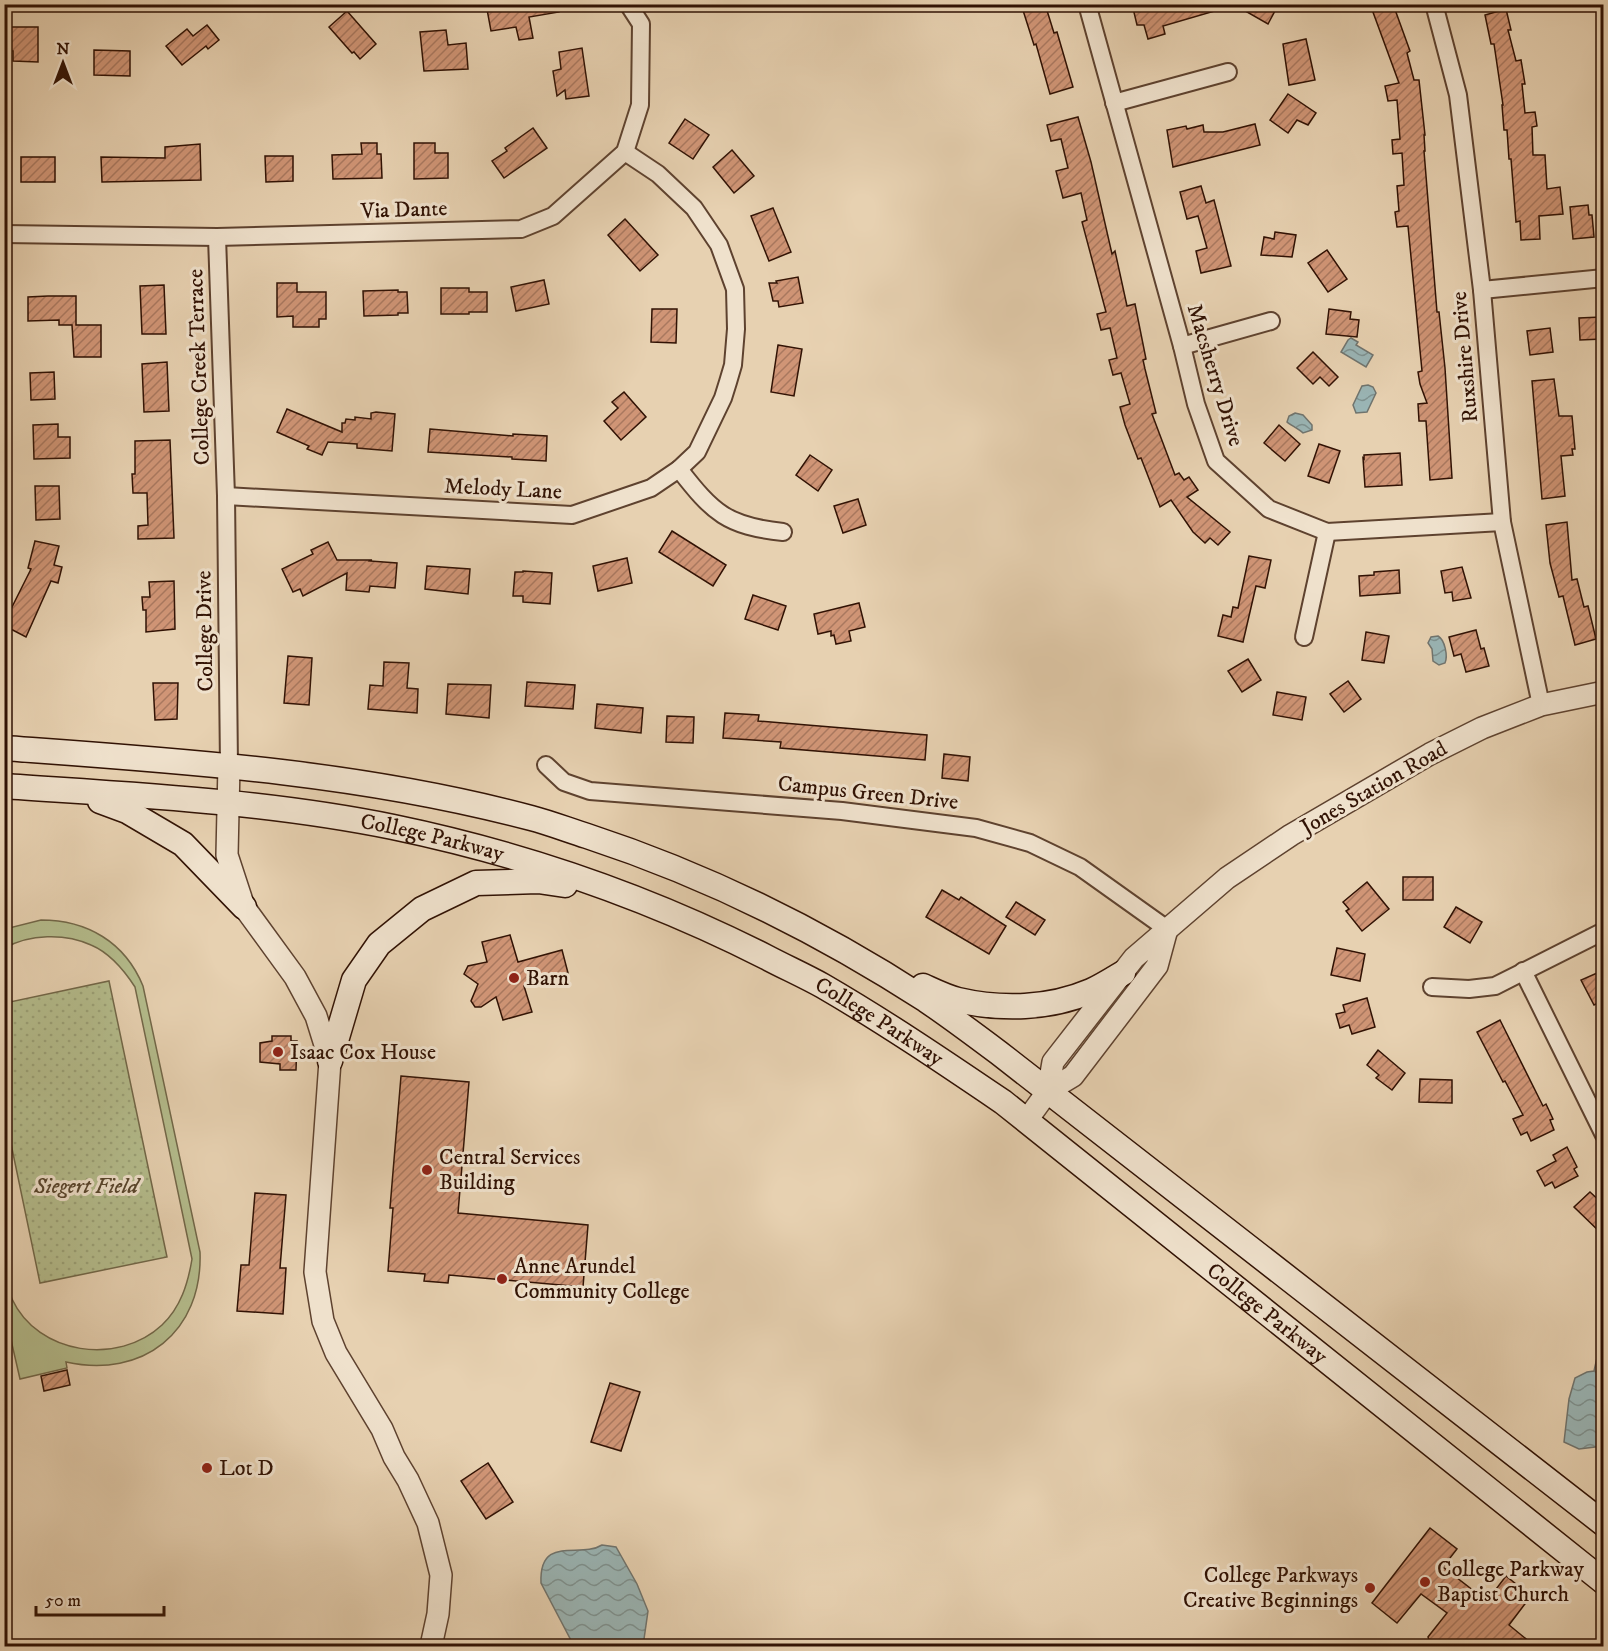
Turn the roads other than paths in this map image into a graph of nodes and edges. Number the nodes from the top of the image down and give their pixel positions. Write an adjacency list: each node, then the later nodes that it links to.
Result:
1 (628, 4): 6 (street)
2 (1087, 4): 5 (street, Macsherry Drive)
3 (1434, 4): 10 (street, Ruxshire Drive)
4 (1228, 72): 5 (street)
5 (1114, 103): 12 (street, Macsherry Drive)
6 (625, 152): 8 (street, Via Dante); 13 (street, Melody Lane)
7 (4, 234): 8 (street, Via Dante)
8 (217, 237): 14 (street, College Creek Terrace)
9 (1604, 278): 10 (street)
10 (1482, 290): 15 (street, Ruxshire Drive)
11 (1271, 321): 12 (street)
12 (1182, 346): 17 (street, Macsherry Drive)
13 (679, 469): 14 (street, Melody Lane); 16 (street)
14 (226, 496): 22 (street, College Drive)
15 (1502, 522): 17 (street, Macsherry Drive); 20 (street, Ruxshire Drive)
16 (783, 532)
17 (1327, 532): 18 (street)
18 (1304, 637)
19 (1604, 692): 20 (street, Jones Station Road)
20 (1541, 705): 29 (street, Jones Station Road)
21 (4, 748): 22 (main road, College Parkway)
22 (229, 765): 26 (street); 31 (main road, College Parkway)
23 (546, 765): 29 (street, Campus Green Drive)
24 (4, 786): 25 (main road, College Parkway)
25 (60, 790): 26 (main road, College Parkway); 28 (main road)
26 (228, 803): 27 (main road, College Parkway); 28 (street)
27 (626, 894): 35 (main road); 37 (main road, College Parkway)
28 (244, 907): 35 (street)
29 (1167, 929): 33 (street, Jones Station Road); 36 (street, Jones Station Road)
30 (1604, 931): 32 (street)
31 (861, 961): 33 (main road); 36 (main road, College Parkway)
32 (1523, 971): 34 (street); 38 (street)
33 (1123, 973): 36 (street, Jones Station Road)
34 (1432, 987)
35 (330, 1061): 43 (street)
36 (1048, 1091): 37 (street, Jones Station Road); 39 (main road, College Parkway)
37 (1027, 1120): 42 (main road, College Parkway)
38 (1604, 1135)
39 (1544, 1478): 40 (main road, College Parkway); 41 (main road)
40 (1604, 1524)
41 (1604, 1541)
42 (1604, 1582)
43 (431, 1647)

